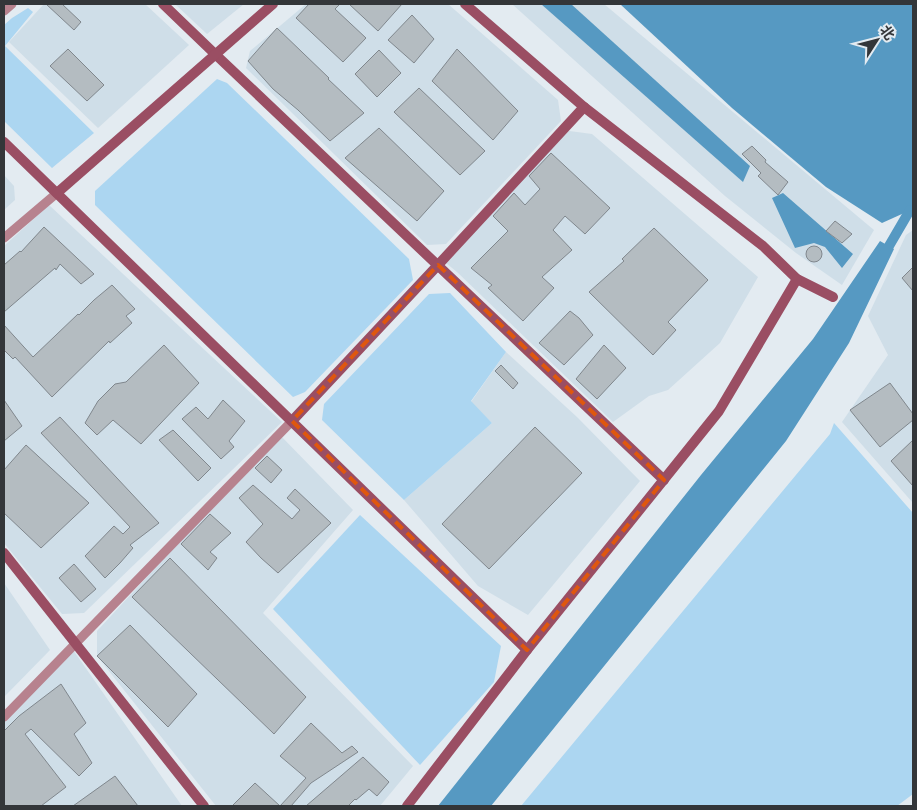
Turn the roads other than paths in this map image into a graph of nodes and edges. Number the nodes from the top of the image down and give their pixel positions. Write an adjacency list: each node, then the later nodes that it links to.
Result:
1 (163, 4): 4 (street)
2 (272, 4): 4 (street)
3 (465, 4): 5 (street)
4 (215, 54): 7 (street); 9 (street)
5 (584, 107): 9 (street); 10 (street)
6 (4, 142): 7 (street)
7 (56, 192): 8 (street); 12 (street)
8 (4, 238)
9 (438, 265): 12 (street); 13 (street)
10 (797, 279): 11 (street); 13 (street)
11 (833, 297)
12 (292, 421): 15 (street); 16 (street)
13 (664, 480): 16 (street)
14 (4, 553): 15 (street)
15 (75, 643): 17 (street); 18 (street)
16 (527, 650): 19 (street)
17 (4, 717)
18 (204, 806)
19 (407, 806)

